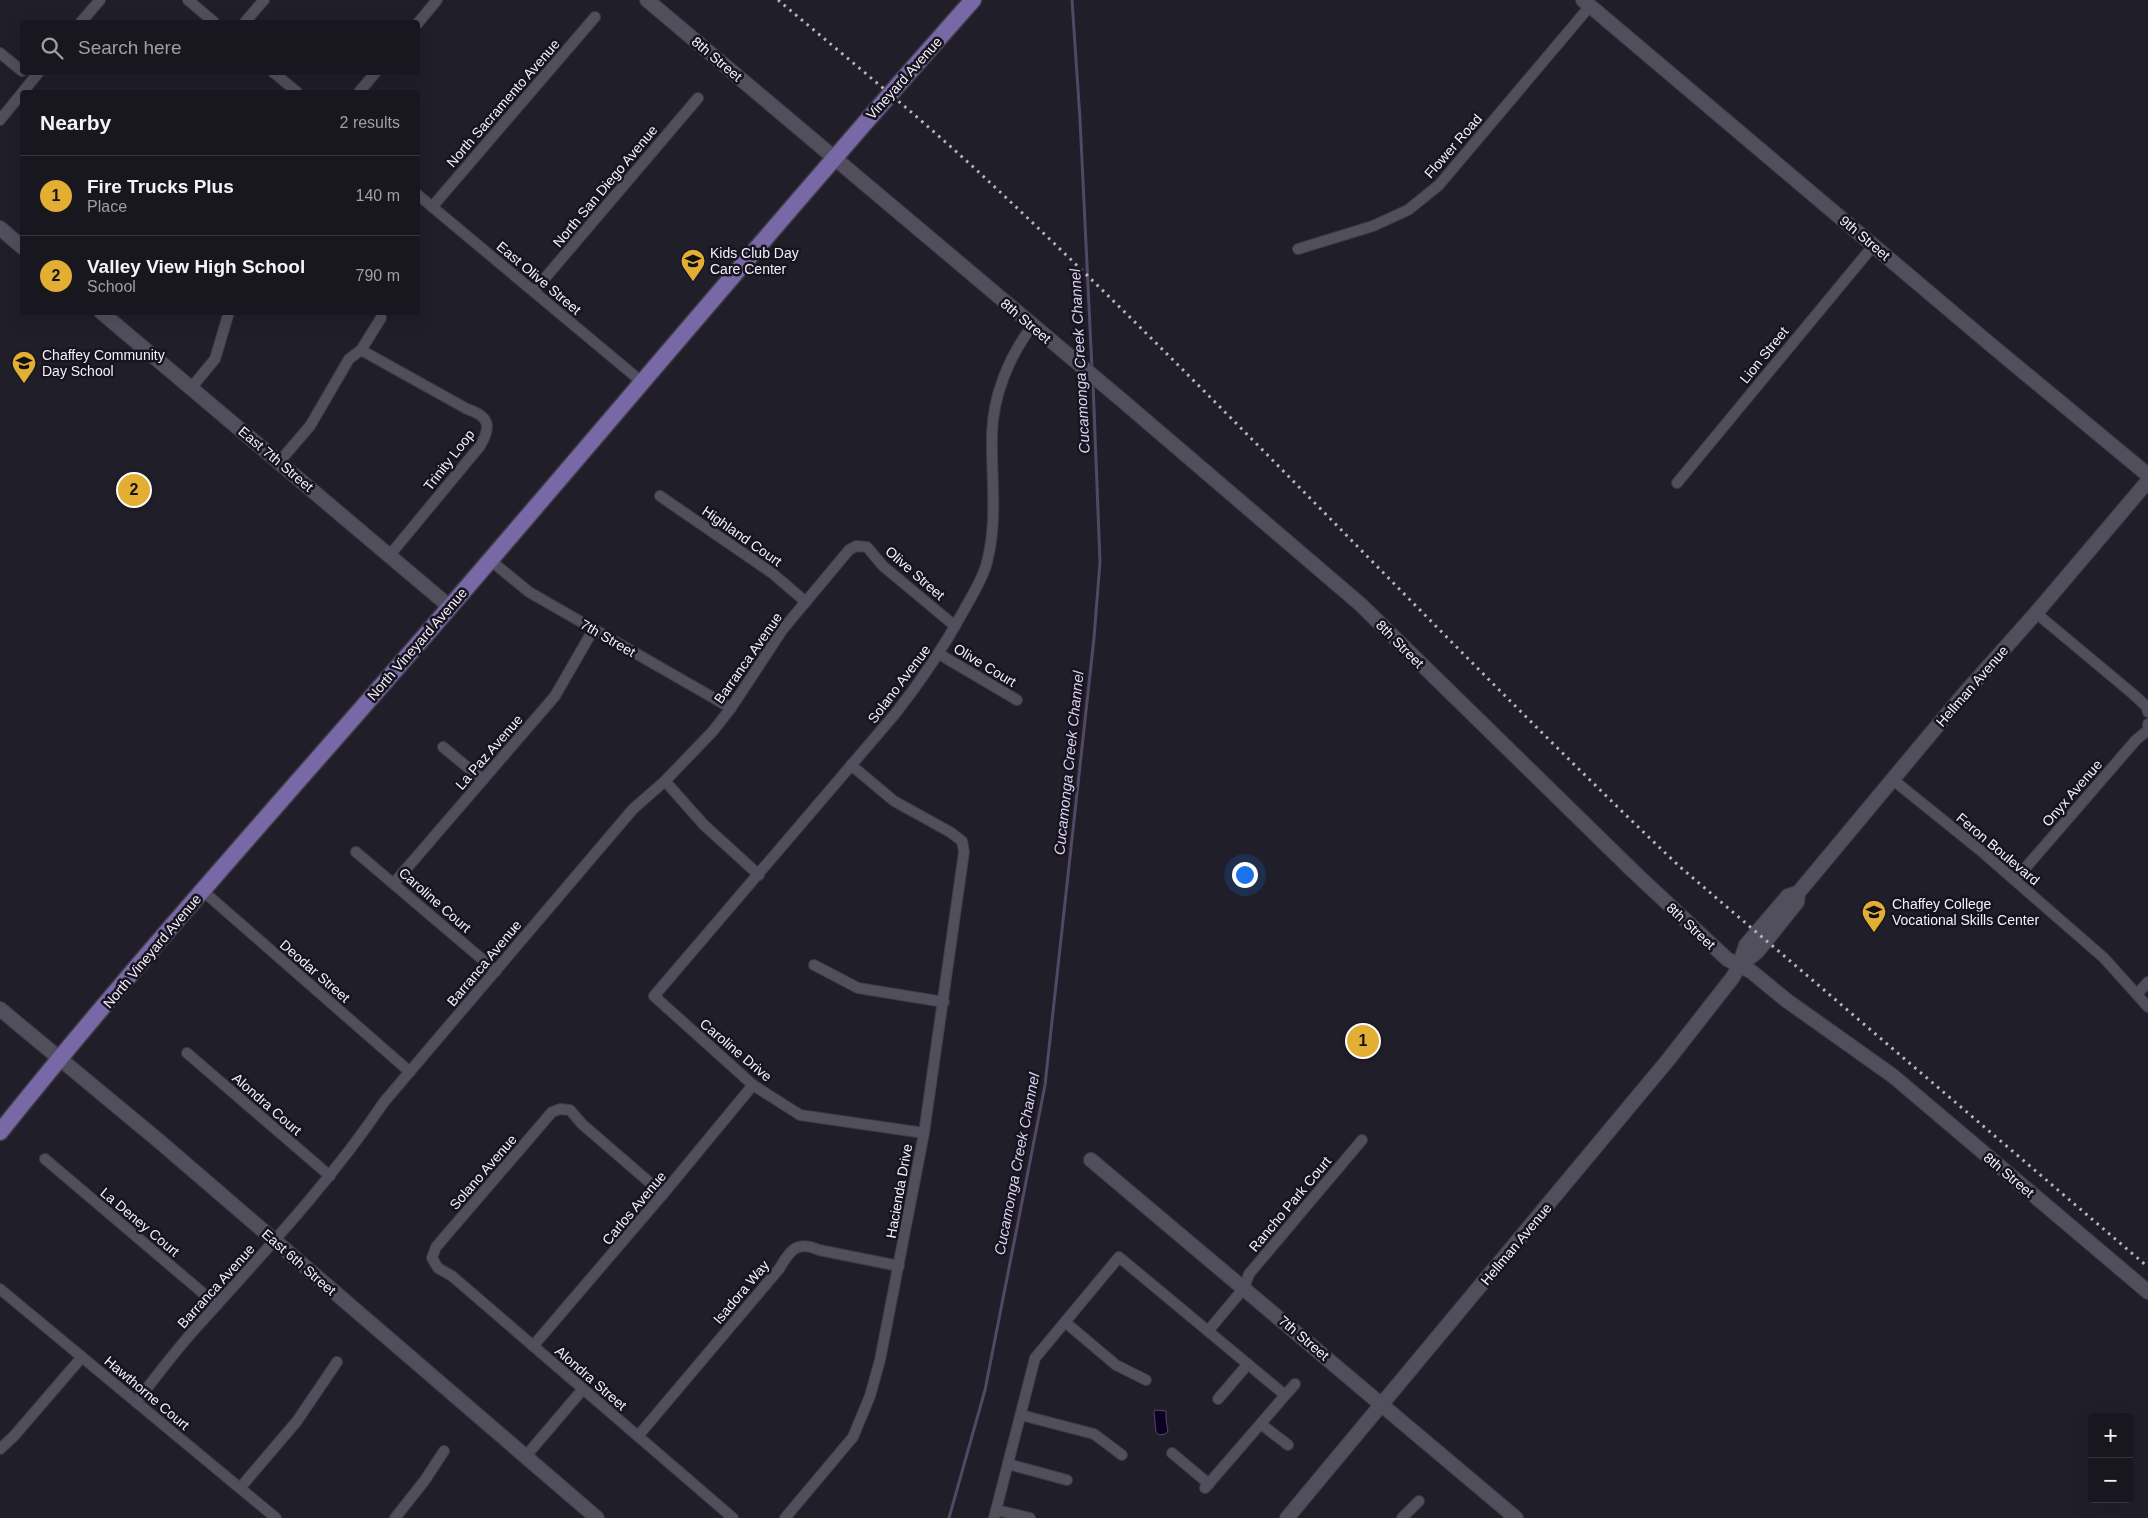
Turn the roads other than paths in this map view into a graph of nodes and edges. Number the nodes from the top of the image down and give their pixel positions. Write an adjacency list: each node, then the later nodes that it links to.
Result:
1 (100, 0): 9 (street)
2 (188, 0): 10 (street)
3 (264, 0): 11 (street)
4 (438, 0): 12 (street)
5 (647, 0): 24 (street, 8th Street)
6 (973, 0): 24 (main road, Vineyard Avenue)
7 (1587, 3): 29 (street, 9th Street); 30 (street, Flower Road)
8 (596, 17): 26 (street, North Sacramento Avenue)
9 (83, 20)
10 (212, 20)
11 (247, 20)
12 (420, 22)
13 (0, 52): 14 (street)
14 (20, 69)
15 (277, 75): 19 (street)
16 (373, 75): 20 (street)
17 (36, 76): 18 (street)
18 (25, 90)
19 (295, 90)
20 (361, 90)
21 (20, 96): 23 (street)
22 (698, 98): 31 (street, North San Diego Avenue)
23 (0, 120)
24 (834, 156): 35 (street, 8th Street); 37 (main road, North Vineyard Avenue)
25 (420, 197): 26 (street, East Olive Street)
26 (432, 207): 31 (street, East Olive Street)
27 (0, 228): 28 (street)
28 (20, 245)
29 (1873, 246): 40 (street, 9th Street); 42 (street, Lion Street)
30 (1298, 249)
31 (534, 291): 37 (street, East Olive Street)
32 (105, 315): 38 (street, East 7th Street)
33 (228, 315): 38 (street)
34 (381, 318): 36 (street)
35 (1032, 326): 50 (street, Solano Avenue); 68 (street, 8th Street)
36 (361, 350): 39 (street); 45 (street, Trinity Loop)
37 (642, 382): 46 (main road, North Vineyard Avenue)
38 (190, 388): 39 (street, East 7th Street)
39 (279, 462): 45 (street, East 7th Street)
40 (2148, 475)
41 (2148, 481): 49 (street, Hellman Avenue)
42 (1677, 483)
43 (660, 496): 47 (street, Highland Court)
44 (856, 546): 47 (street, Barranca Avenue); 50 (street, Olive Street)
45 (389, 556): 48 (street, East 7th Street)
46 (490, 560): 48 (main road, North Vineyard Avenue); 51 (street, 7th Street)
47 (806, 602): 54 (street, Barranca Avenue)
48 (450, 607): 66 (main road, North Vineyard Avenue)
49 (2036, 613): 55 (street); 59 (street, Hellman Avenue)
50 (955, 626): 52 (street, Solano Avenue)
51 (593, 630): 54 (street, 7th Street); 60 (street, La Paz Avenue)
52 (939, 654): 53 (street, Olive Court); 58 (street, Solano Avenue)
53 (1017, 700)
54 (731, 708): 61 (street, Barranca Avenue)
55 (2148, 712)
56 (2148, 724): 64 (street, Onyx Avenue)
57 (442, 747): 60 (street)
58 (851, 765): 63 (street, Solano Avenue); 73 (street, Hacienda Drive)
59 (1892, 779): 64 (street, Feron Boulevard); 68 (street, Hellman Avenue)
60 (483, 780): 65 (street, La Paz Avenue)
61 (665, 781): 63 (street); 69 (street, Barranca Avenue)
62 (356, 852): 65 (street, Caroline Court)
63 (759, 875): 72 (street, Solano Avenue)
64 (2015, 880): 71 (street, Feron Boulevard)
65 (394, 883): 69 (street, Caroline Court)
66 (203, 891): 77 (main road, North Vineyard Avenue); 78 (street, Deodar Street)
67 (814, 965): 73 (street)
68 (1740, 966): 92 (street, 8th Street); 106 (street, Hellman Avenue)
69 (496, 971): 78 (street, Barranca Avenue)
70 (2148, 982): 71 (street)
71 (2137, 994): 74 (street, Feron Boulevard)
72 (654, 996): 79 (street, Caroline Drive)
73 (944, 1002): 81 (street, Hacienda Drive)
74 (2148, 1006)
75 (0, 1009): 77 (street, East 6th Street)
76 (187, 1053): 85 (street, Alondra Court)
77 (60, 1060): 80 (main road, North Vineyard Avenue); 87 (street, East 6th Street)
78 (410, 1072): 85 (street, Barranca Avenue)
79 (753, 1085): 81 (street, Caroline Drive); 86 (street, Carlos Avenue)
80 (0, 1132)
81 (924, 1133): 89 (street, Hacienda Drive)
82 (1362, 1140): 90 (street, Rancho Park Court)
83 (45, 1159): 93 (street, La Deney Court)
84 (1091, 1160): 90 (street, 7th Street)
85 (330, 1176): 87 (street, Barranca Avenue)
86 (663, 1194): 88 (street, Solano Avenue); 96 (street, Carlos Avenue)
87 (275, 1241): 93 (street, Barranca Avenue); 115 (street, East 6th Street)
88 (432, 1258): 96 (street, Alondra Street)
89 (900, 1266): 109 (street, Isadora Way); 125 (street, Hacienda Drive)
90 (1244, 1288): 95 (street, Rancho Park Court); 106 (street, 7th Street)
91 (0, 1289): 97 (street, Hawthorne Court)
92 (2148, 1292)
93 (217, 1305): 105 (street, Barranca Avenue)
94 (1065, 1322): 95 (street); 100 (street); 107 (street)
95 (1208, 1331): 99 (street)
96 (534, 1346): 102 (street, Alondra Street)
97 (82, 1357): 105 (street, Hawthorne Court); 111 (street)
98 (337, 1362): 118 (street)
99 (1248, 1364): 103 (street); 104 (street)
100 (1146, 1380)
101 (1295, 1384): 103 (street)
102 (583, 1389): 109 (street, Alondra Street); 115 (street)
103 (1285, 1395): 108 (street)
104 (1218, 1399)
105 (136, 1402): 118 (street, Hawthorne Court)
106 (1382, 1404): 127 (street, Hellman Avenue); 129 (street, 7th Street)
107 (1021, 1415): 114 (street); 116 (street)
108 (1261, 1424): 110 (street); 113 (street)
109 (638, 1436): 124 (street, Alondra Street)
110 (1288, 1445)
111 (0, 1449)
112 (444, 1450): 122 (street)
113 (1172, 1453)
114 (1122, 1456)
115 (525, 1457): 123 (street, East 6th Street)
116 (1008, 1464): 117 (street); 120 (street)
117 (1067, 1480)
118 (240, 1488): 121 (street, Hawthorne Court)
119 (1419, 1501): 128 (street)
120 (995, 1514): 126 (street)
121 (276, 1518)
122 (395, 1518)
123 (597, 1518)
124 (733, 1518)
125 (785, 1518)
126 (1030, 1518)
127 (1287, 1518)
128 (1402, 1518)
129 (1516, 1518)

